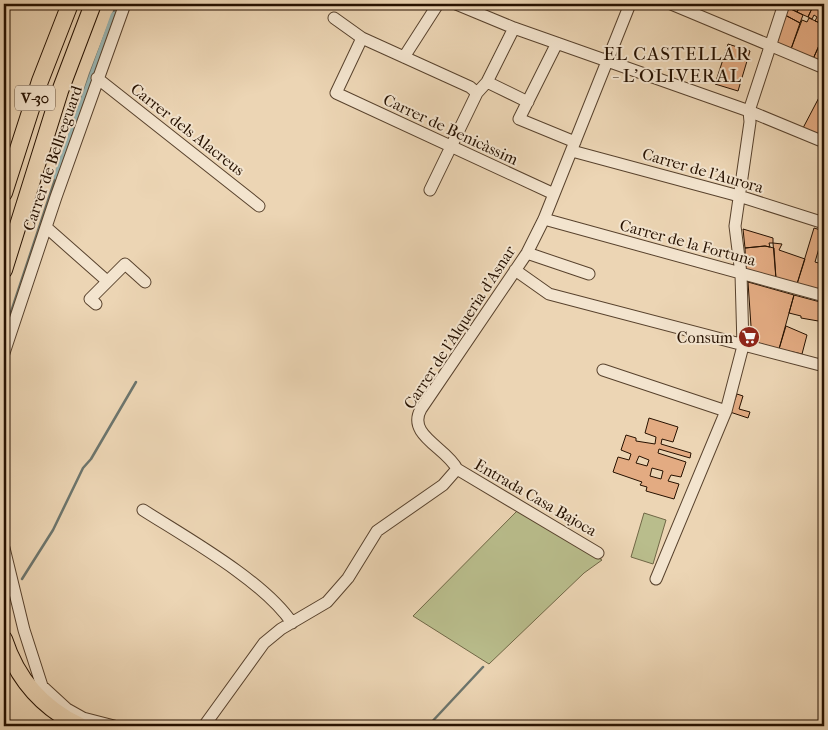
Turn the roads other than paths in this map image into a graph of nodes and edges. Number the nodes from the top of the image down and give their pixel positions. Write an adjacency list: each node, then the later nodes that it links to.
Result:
1 (70, 4): 27 (highway, V-30)
2 (93, 4): 25 (highway, V-30)
3 (125, 4): 17 (street, Carrer de Bellreguard)
4 (438, 4): 14 (street)
5 (456, 4): 10 (street)
6 (630, 4): 15 (street, Carrer de l'Alqueria d'Asnar)
7 (671, 4): 13 (street)
8 (784, 4): 13 (street)
9 (334, 18): 11 (street)
10 (514, 28): 12 (street); 18 (street)
11 (362, 38): 14 (street); 23 (street, Carrer de Benicàssim)
12 (557, 42): 15 (street); 20 (street)
13 (769, 45): 16 (street); 21 (street)
14 (404, 57): 19 (street)
15 (607, 62): 21 (street); 24 (street, Carrer de l'Alqueria d'Asnar)
16 (824, 68)
17 (97, 78): 30 (street, Carrer dels Alacreus); 33 (street, Carrer de Bellreguard)
18 (487, 82): 19 (street); 20 (street)
19 (477, 93): 23 (street)
20 (528, 102): 24 (street, Carrer de l'Aurora)
21 (749, 111): 22 (street); 29 (street)
22 (824, 142)
23 (451, 147): 26 (street); 28 (street, Carrer de Benicàssim)
24 (573, 147): 28 (street, Carrer de l'Alqueria d'Asnar); 29 (street, Carrer de l'Aurora)
25 (36, 164): 34 (highway, V-30); 36 (highway)
26 (430, 190)
27 (4, 194)
28 (554, 194): 31 (street, Carrer de l'Alqueria d'Asnar)
29 (739, 196): 32 (street, Carrer de l'Aurora); 39 (street)
30 (259, 206)
31 (544, 219): 35 (street, Carrer de l'Alqueria d'Asnar); 39 (street, Carrer de la Fortuna)
32 (824, 223)
33 (46, 227): 40 (street); 45 (street, Carrer de Bellreguard)
34 (4, 251)
35 (527, 253): 37 (street, Carrer de l'Alqueria d'Asnar); 38 (street)
36 (4, 270)
37 (515, 270): 44 (street); 49 (street, Carrer de l'Alqueria d'Asnar)
38 (589, 274)
39 (741, 274): 42 (street, Carrer de la Fortuna); 44 (street)
40 (107, 281): 41 (street); 43 (street)
41 (146, 282)
42 (824, 296)
43 (96, 304)
44 (744, 346): 46 (street); 48 (street)
45 (4, 353)
46 (824, 366)
47 (603, 370): 48 (street)
48 (726, 411): 53 (street)
49 (457, 469): 52 (street, Entrada Casa Bajoca); 54 (street)
50 (143, 510): 54 (street)
51 (4, 548): 57 (street)
52 (598, 553)
53 (656, 579)
54 (292, 623): 58 (street)
55 (4, 639): 56 (highway)
56 (80, 726)
57 (114, 726)
58 (204, 726)

